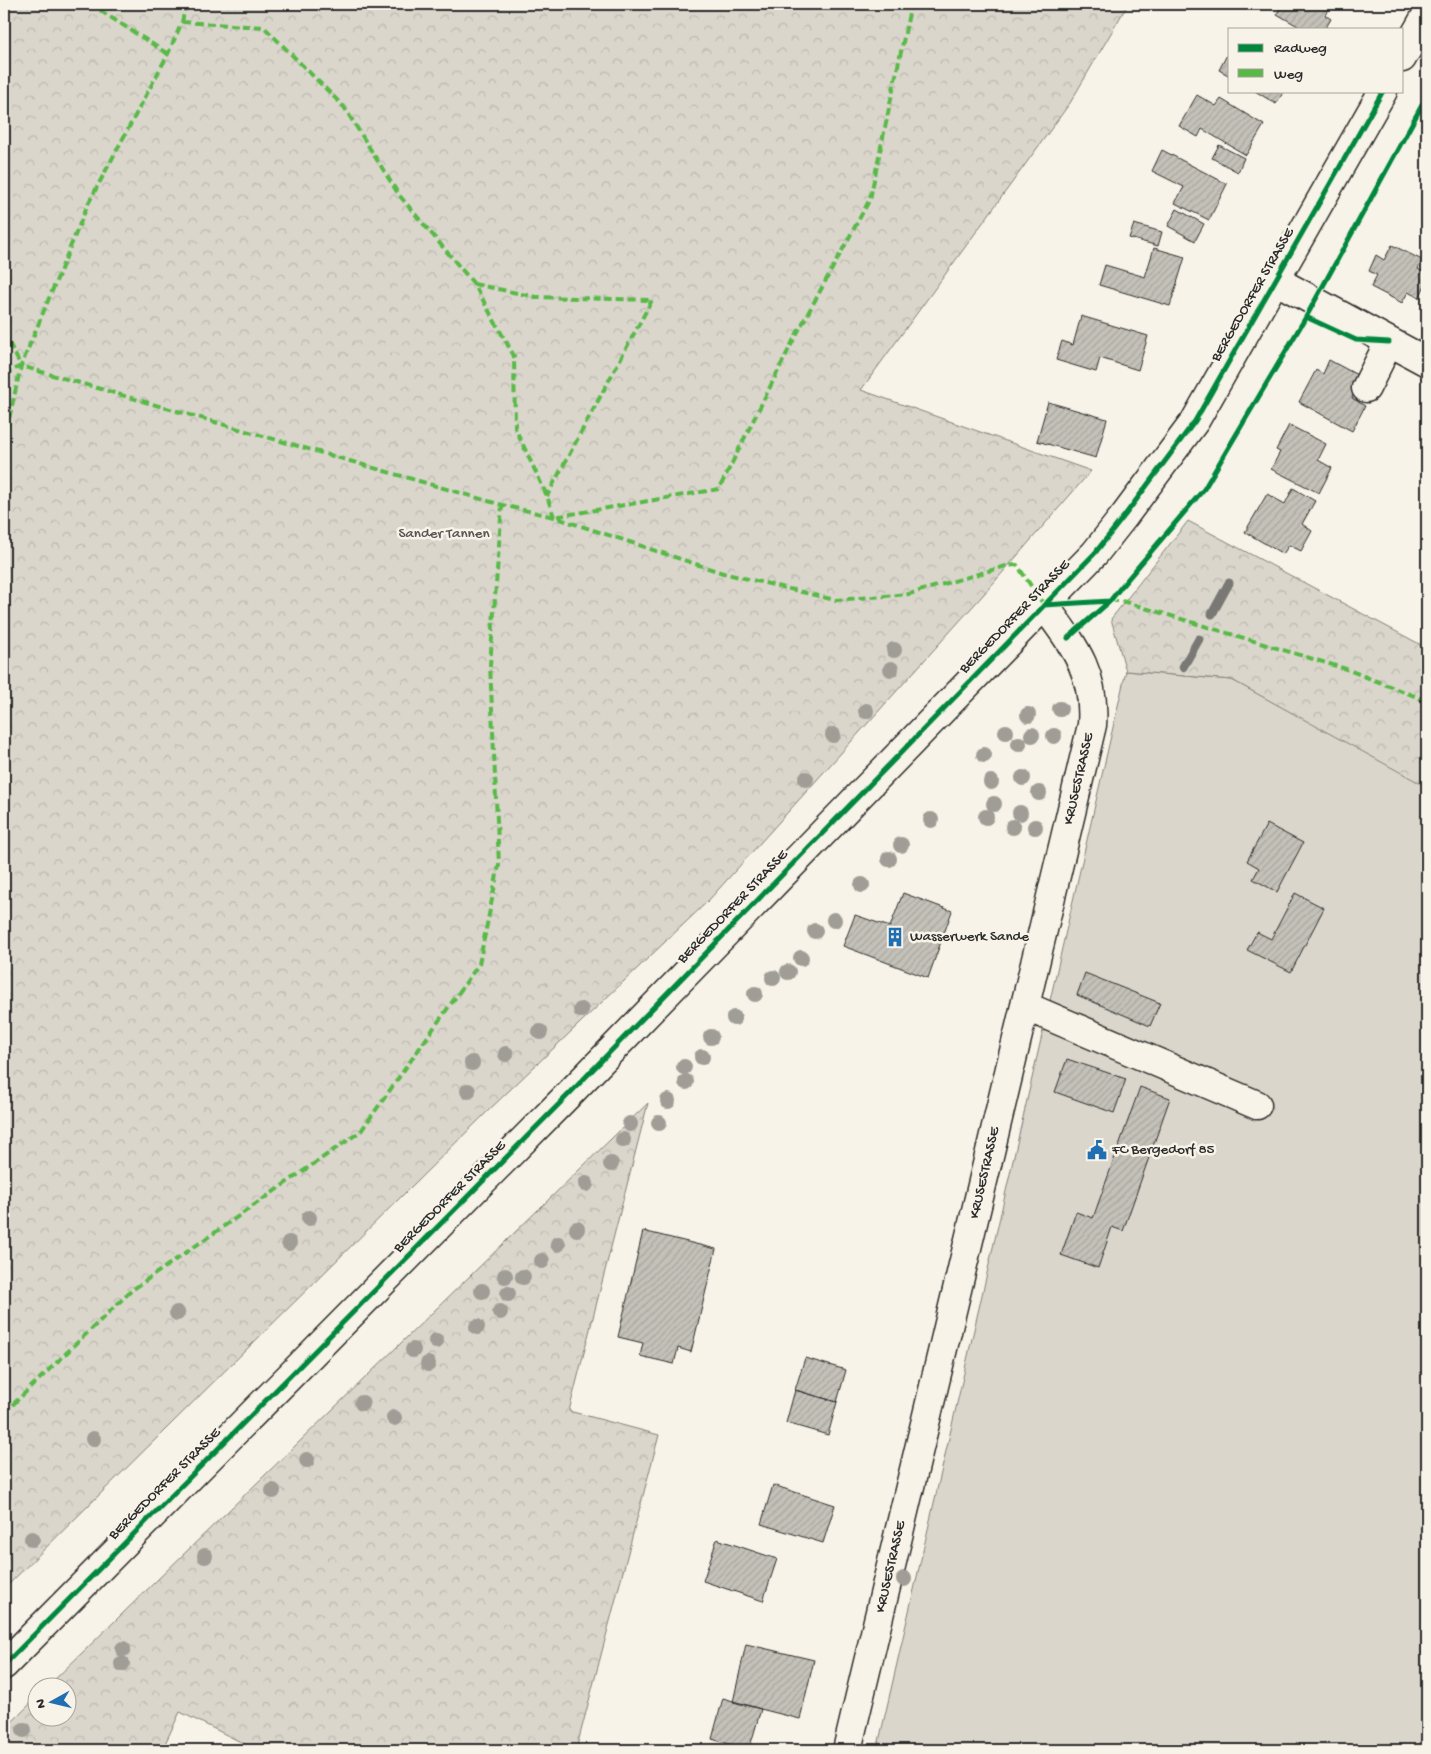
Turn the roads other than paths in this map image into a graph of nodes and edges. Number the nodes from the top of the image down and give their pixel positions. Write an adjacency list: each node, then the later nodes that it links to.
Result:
1 (1427, 14): 2 (main road)
2 (1404, 54)
3 (1382, 92): 4 (main road, BERGEDORFER STRASSE)
4 (1275, 280): 5 (main road); 8 (main road, BERGEDORFER STRASSE)
5 (1389, 342): 6 (main road); 7 (main road)
6 (1427, 362)
7 (1366, 388)
8 (1044, 605): 9 (main road, KRUSESTRASSE); 11 (main road, BERGEDORFER STRASSE)
9 (1025, 1006): 10 (main road); 12 (main road, KRUSESTRASSE)
10 (1256, 1105)
11 (4, 1665)
12 (847, 1750)

